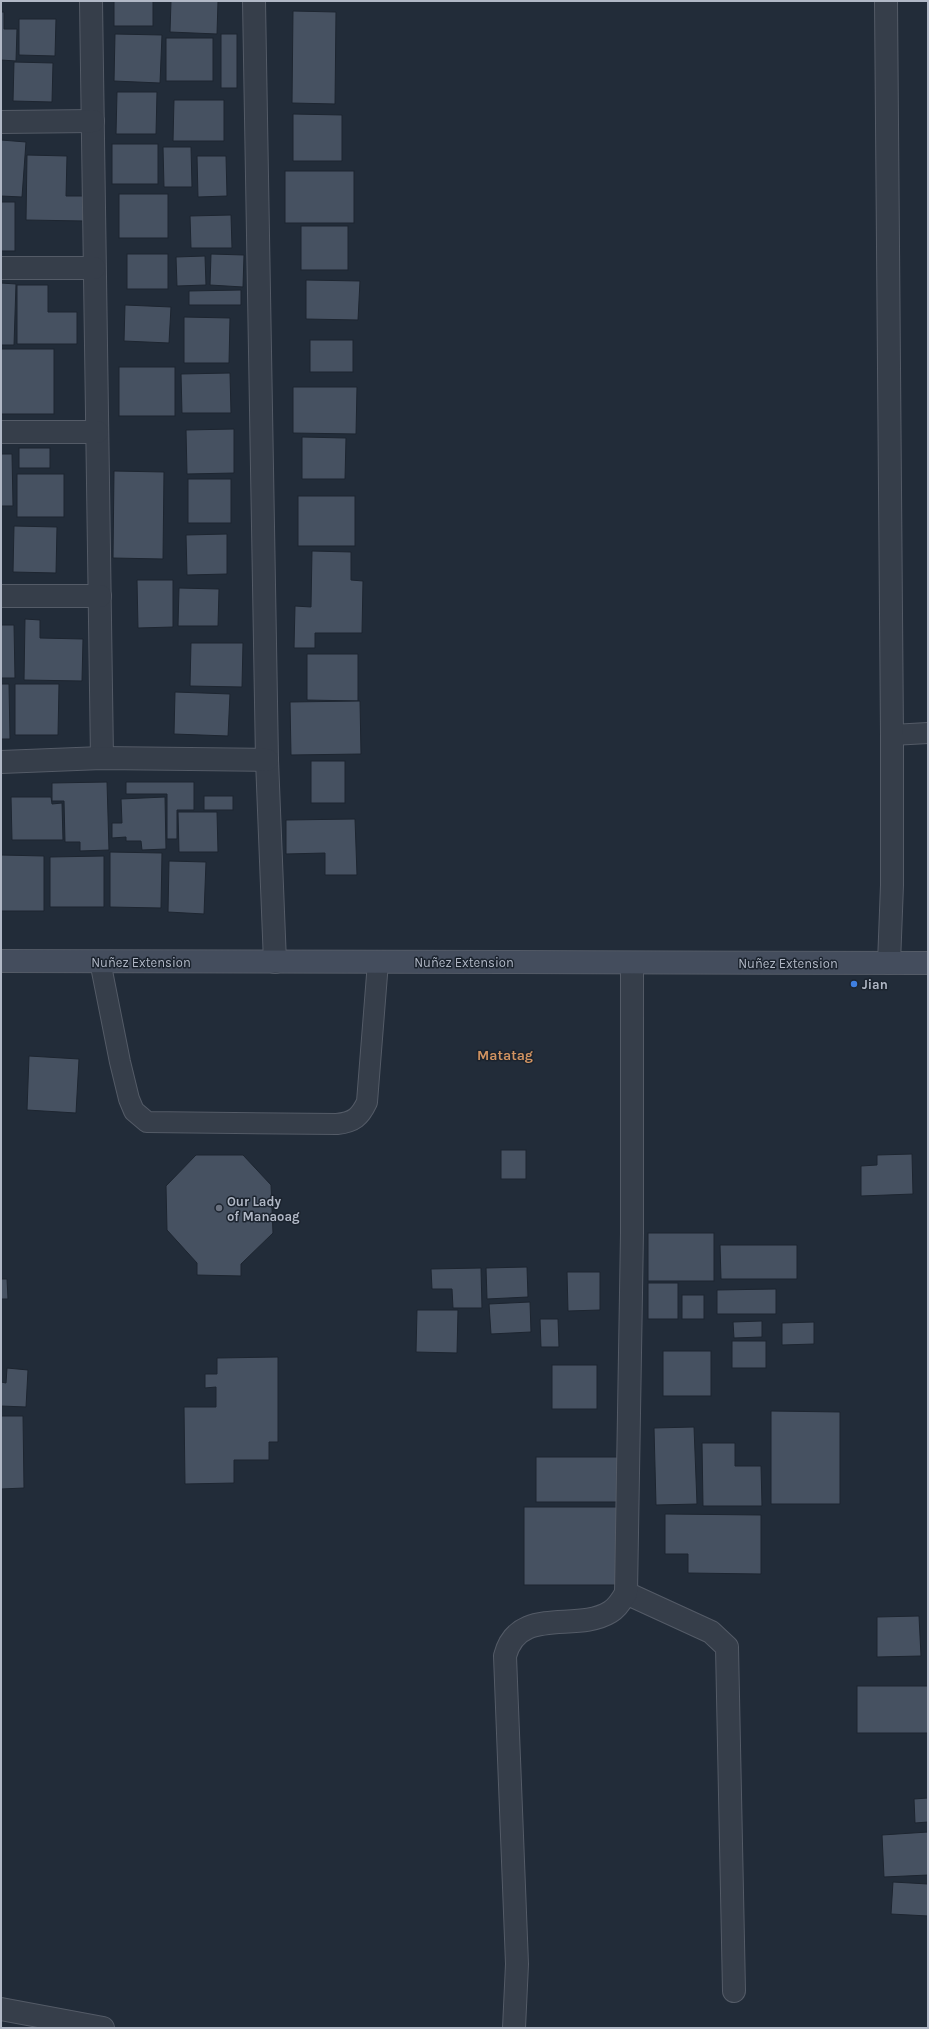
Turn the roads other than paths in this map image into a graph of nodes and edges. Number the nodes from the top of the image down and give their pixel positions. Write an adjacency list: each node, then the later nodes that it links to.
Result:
1 (90, 1): 4 (street)
2 (254, 1): 15 (street)
3 (886, 1): 13 (street)
4 (93, 121): 5 (street); 7 (street)
5 (1, 122)
6 (1, 268): 7 (street)
7 (94, 268): 9 (street)
8 (1, 432): 9 (street)
9 (97, 432): 11 (street)
10 (1, 596): 11 (street)
11 (100, 596): 14 (street)
12 (928, 733): 13 (lane)
13 (892, 736): 22 (street)
14 (102, 758): 15 (street); 16 (street)
15 (268, 760): 19 (street)
16 (1, 762)
17 (1, 961): 18 (street, Nuñez Extension)
18 (100, 961): 19 (street, Nuñez Extension); 20 (lane)
19 (274, 962): 20 (street, Nuñez Extension)
20 (378, 962): 21 (street, Nuñez Extension)
21 (632, 963): 22 (street, Nuñez Extension); 24 (street)
22 (889, 963): 23 (street, Nuñez Extension)
23 (928, 963)
24 (626, 1593): 25 (street); 28 (street)
25 (734, 1991)
26 (1, 2009): 27 (street)
27 (103, 2028)
28 (514, 2028)

